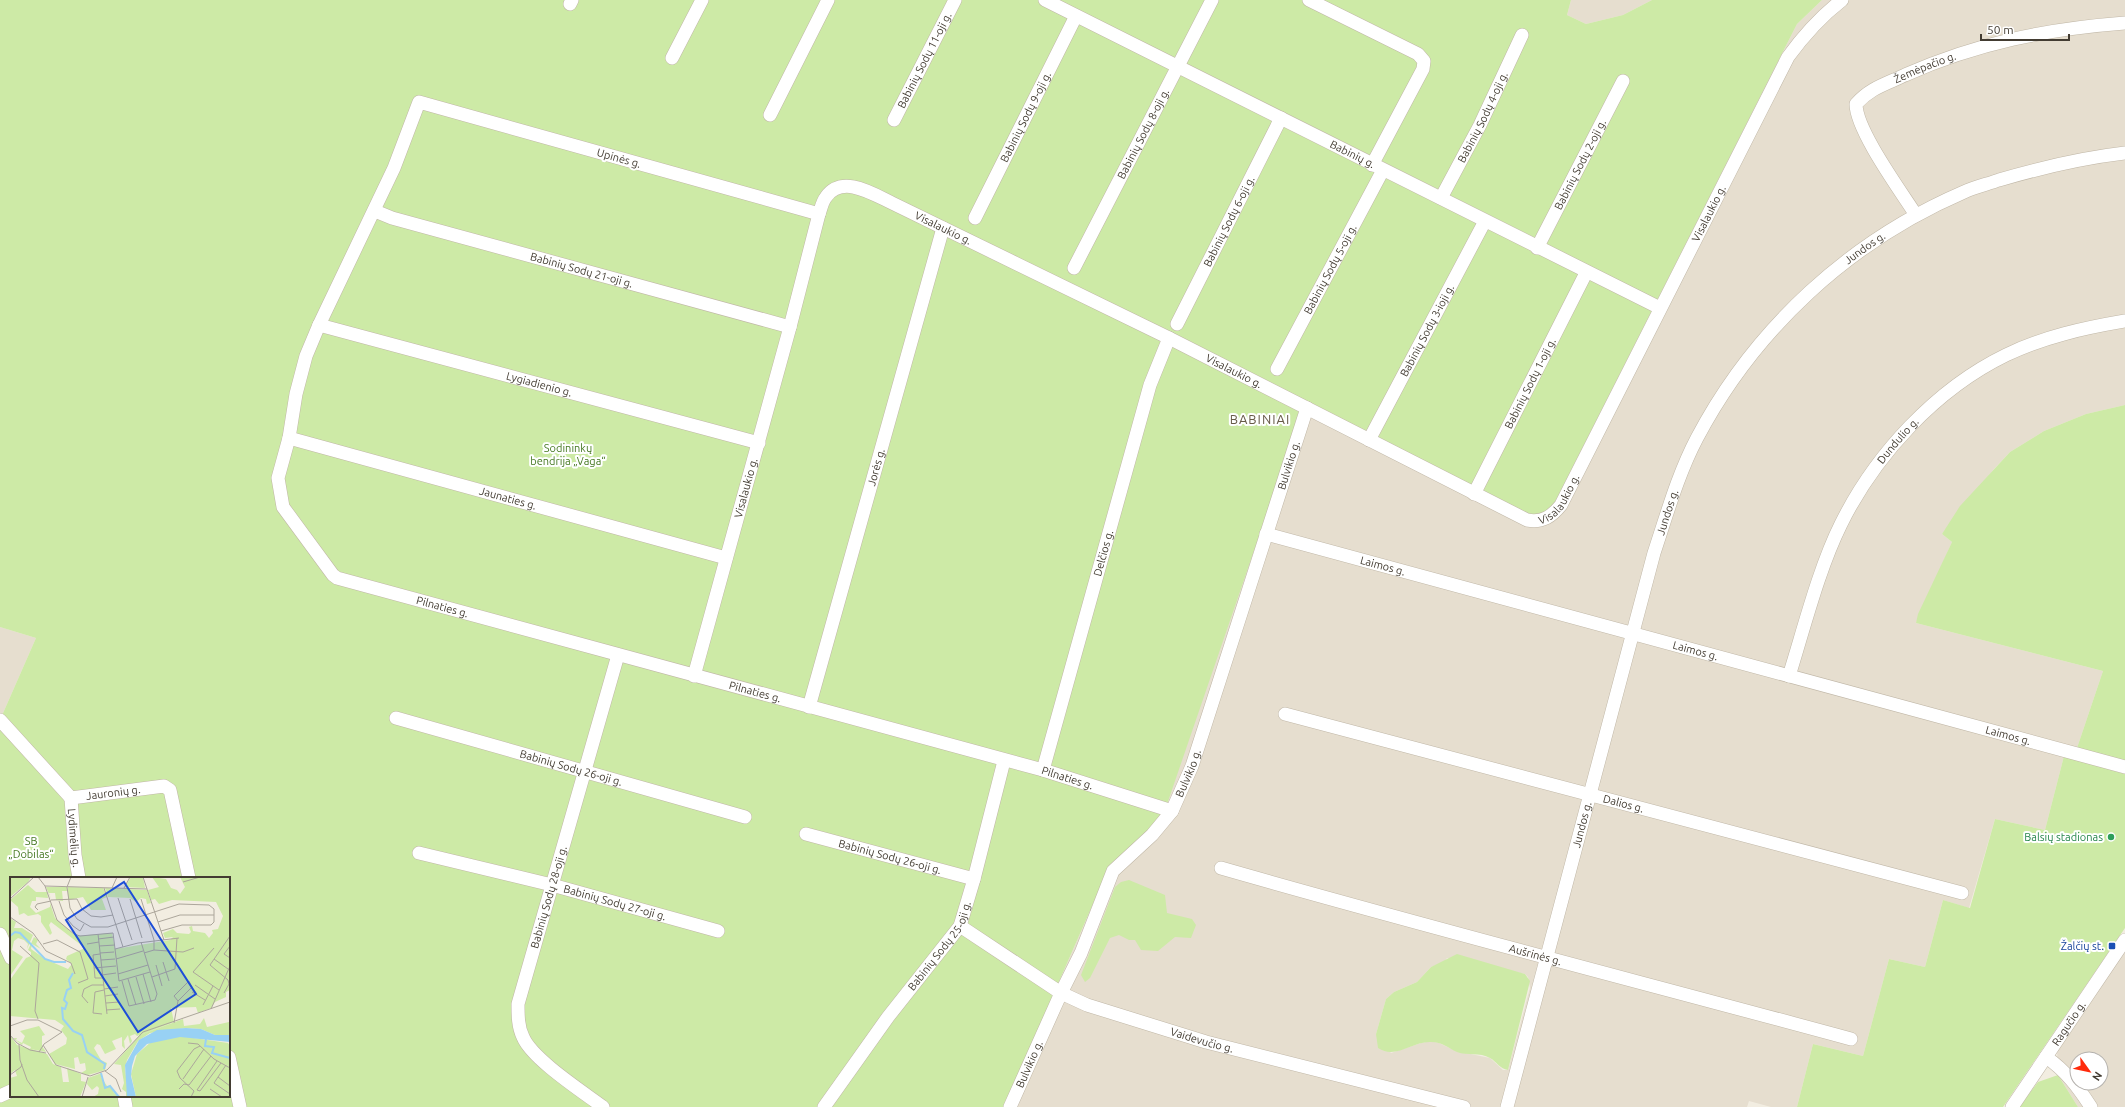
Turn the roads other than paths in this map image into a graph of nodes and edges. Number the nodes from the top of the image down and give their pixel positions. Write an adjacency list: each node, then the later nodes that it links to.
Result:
1 (702, 0): 11 (street)
2 (828, 0): 14 (street)
3 (955, 0): 16 (street, Babinių Sodų 11-oji g.)
4 (1045, 0): 8 (street, Babinių g.)
5 (1212, 0): 12 (street, Babinių Sodų 8-oji g.)
6 (1309, 0): 18 (street, Babinių Sodų 5-oji g.)
7 (1842, 0): 29 (street, Visalaukio g.)
8 (1076, 16): 12 (street, Babinių g.); 23 (street, Babinių Sodų 9-oji g.)
9 (2125, 23): 22 (street, Žemėpačio g.)
10 (1522, 34): 19 (street, Babinių Sodų 4-oji g.)
11 (672, 58)
12 (1178, 66): 15 (street, Babinių g.); 27 (street, Babinių Sodų 8-oji g.)
13 (1622, 81): 26 (street, Babinių Sodų 2-oji g.)
14 (770, 115)
15 (1281, 118): 18 (street, Babinių g.); 31 (street, Babinių Sodų 6-oji g.)
16 (894, 120)
17 (2125, 153): 22 (street, Jundos g.)
18 (1377, 168): 19 (street, Babinių g.); 35 (street, Babinių Sodų 5-oji g.)
19 (1441, 198): 24 (street, Babinių g.)
20 (375, 210): 21 (street, Upinės g.); 32 (street); 33 (street, Babinių Sodų 21-oji g.)
21 (819, 214): 25 (street, Visalaukio g.); 33 (street, Visalaukio g.)
22 (1916, 215): 43 (street, Jundos g.)
23 (975, 218)
24 (1484, 221): 26 (street, Babinių g.); 38 (street, Babinių Sodų 3-ioji g.)
25 (943, 228): 34 (street, Visalaukio g.); 47 (street, Jorės g.)
26 (1537, 248): 28 (street, Babinių g.)
27 (1074, 268)
28 (1586, 273): 29 (street, Babinių g.); 40 (street, Babinių Sodų 1-oji g.)
29 (1660, 308): 40 (street, Visalaukio g.)
30 (2125, 321): 46 (street, Dundulio g.)
31 (1177, 324)
32 (319, 325): 37 (street); 39 (street, Lygiadienio g.)
33 (790, 327): 39 (street, Visalaukio g.)
34 (1169, 338): 36 (street, Visalaukio g.); 53 (street, Delčios g.)
35 (1277, 369)
36 (1307, 408): 38 (street, Visalaukio g.); 41 (street, Bulvikio g.)
37 (289, 438): 42 (street, Jaunaties g.); 44 (street, Pilnaties g.)
38 (1369, 440): 40 (street, Visalaukio g.)
39 (759, 443): 42 (street, Visalaukio g.)
40 (1474, 494)
41 (1266, 534): 43 (street, Laimos g.); 57 (street, Bulvikio g.)
42 (726, 558): 45 (street, Visalaukio g.)
43 (1632, 634): 46 (street, Laimos g.); 55 (street, Jundos g.)
44 (618, 655): 45 (street, Pilnaties g.); 54 (street, Babinių Sodų 28-oji g.)
45 (694, 676): 47 (street, Pilnaties g.)
46 (1789, 676): 52 (street, Laimos g.)
47 (809, 707): 51 (street, Pilnaties g.)
48 (1285, 714): 55 (street, Dalios g.)
49 (396, 718): 54 (street, Babinių Sodų 26-oji g.)
50 (0, 720): 56 (street, Jauronių g.)
51 (1004, 761): 53 (street, Pilnaties g.); 64 (street, Babinių Sodų 25-oji g.)
52 (2125, 767)
53 (1043, 770): 57 (street, Pilnaties g.)
54 (584, 771): 58 (street, Babinių Sodų 26-oji g.); 65 (street, Babinių Sodų 28-oji g.)
55 (1590, 795): 66 (street, Dalios g.); 72 (street, Jundos g.)
56 (71, 798): 62 (street, Lydimėlių g.); 63 (street, Jauronių g.)
57 (1172, 811): 73 (street, Bulvikio g.)
58 (745, 817)
59 (806, 834): 64 (street, Babinių Sodų 26-oji g.)
60 (419, 853): 65 (street, Babinių Sodų 27-oji g.)
61 (1221, 868): 72 (street, Aušrinės g.)
62 (79, 877)
63 (189, 877)
64 (974, 879): 67 (street, Babinių Sodų 25-oji g.)
65 (552, 885): 68 (street, Babinių Sodų 27-oji g.); 82 (street, Babinių Sodų 28-oji g.)
66 (1962, 893)
67 (960, 926): 73 (street, Vaidevučio g.); 83 (street, Babinių Sodų 25-oji g.)
68 (718, 931)
69 (0, 934): 71 (street)
70 (2125, 940): 75 (street, Ragučio g.)
71 (10, 956)
72 (1547, 956): 74 (street, Aušrinės g.); 86 (street, Jundos g.)
73 (1061, 992): 84 (street, Bulvikio g.); 85 (street, Vaidevučio g.)
74 (1851, 1039)
75 (2046, 1057): 87 (street, Ragučio g.); 88 (street)
76 (230, 1061): 81 (street)
77 (10, 1091): 78 (street)
78 (0, 1096)
79 (124, 1097): 80 (street)
80 (126, 1107)
81 (240, 1107)
82 (603, 1107)
83 (824, 1107)
84 (1010, 1107)
85 (1464, 1107)
86 (1506, 1107)
87 (2012, 1107)
88 (2091, 1107)

